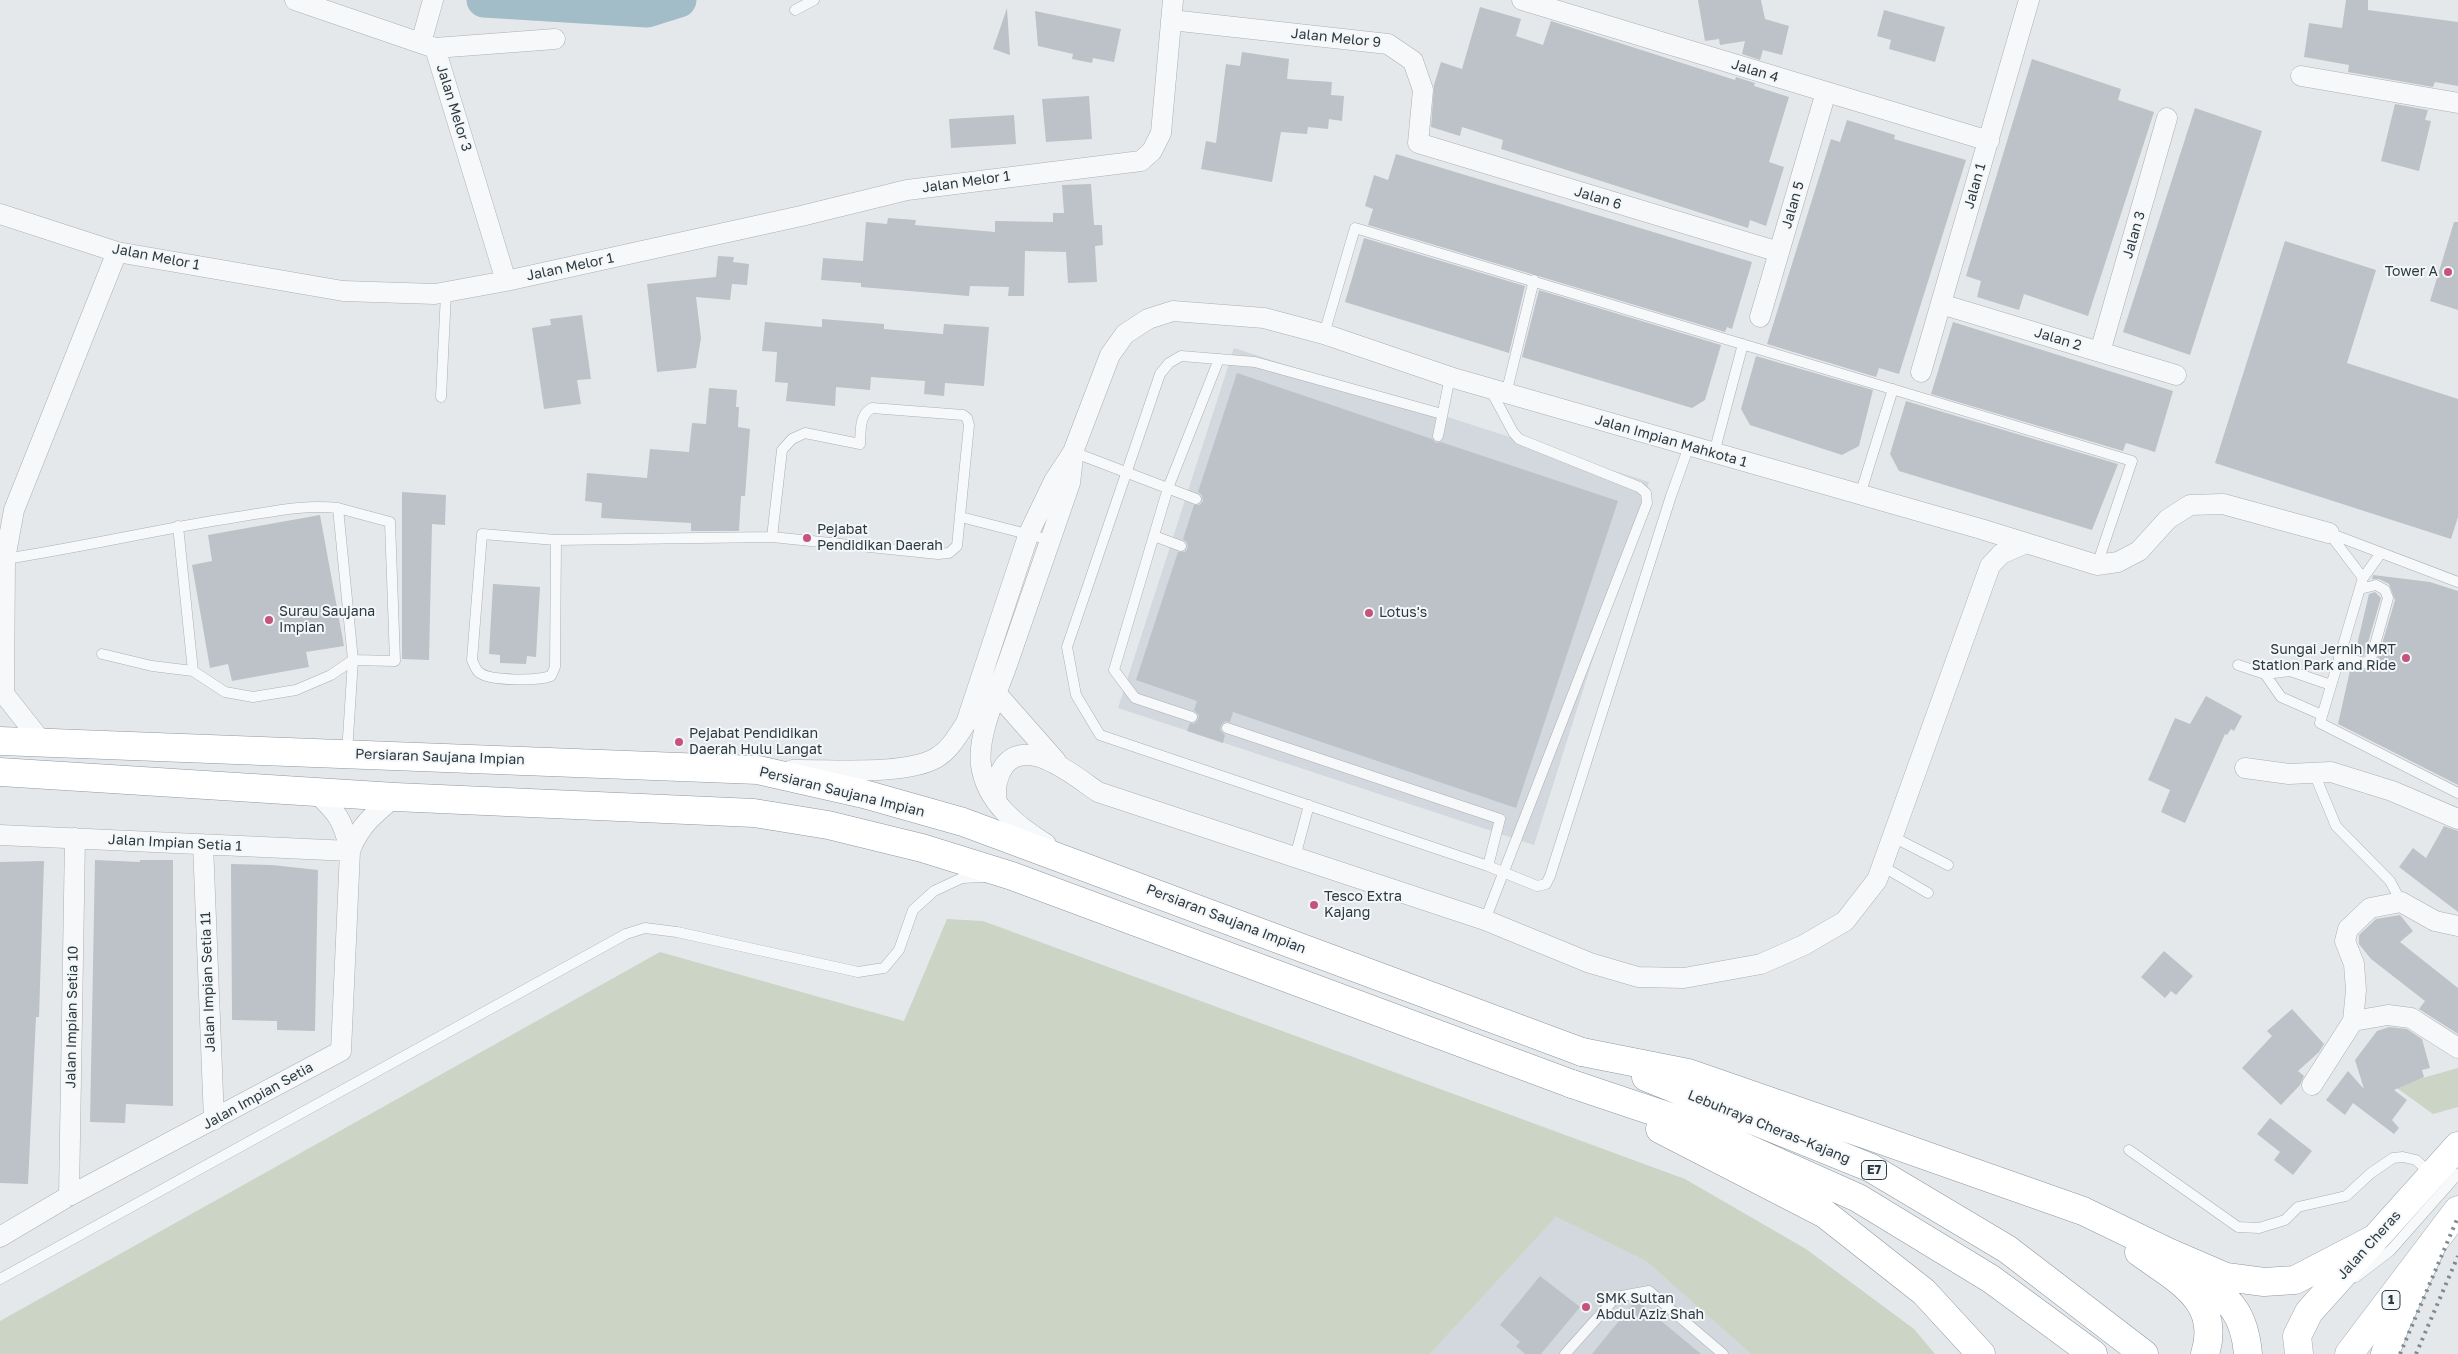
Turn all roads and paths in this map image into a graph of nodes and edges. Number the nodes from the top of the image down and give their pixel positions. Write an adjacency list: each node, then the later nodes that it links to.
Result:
1 (295, 0): 9 (street)
2 (434, 0): 9 (street)
3 (814, 0): 6 (lane)
4 (1522, 0): 11 (street, Jalan 4)
5 (2029, 0): 14 (street, Jalan 1)
6 (795, 10)
7 (1172, 10): 15 (street, Jalan Melor 9); 20 (street, Jalan Melor 1)
8 (556, 38): 9 (street)
9 (427, 40): 20 (street, Jalan Melor 3)
10 (2300, 76): 12 (street)
11 (1826, 92): 14 (street, Jalan 4); 18 (street, Jalan 5)
12 (2458, 103)
13 (2167, 118): 26 (street, Jalan 3)
14 (1989, 141): 22 (street, Jalan 1)
15 (1418, 143): 18 (street, Jalan 6)
16 (0, 214): 17 (street, Jalan Melor 1)
17 (117, 252): 21 (street, Jalan Melor 1); 56 (street)
18 (1779, 252): 23 (street, Jalan 5)
19 (1534, 280): 24 (lane); 25 (lane); 32 (lane)
20 (506, 281): 21 (street, Jalan Melor 1)
21 (446, 293): 33 (lane)
22 (1941, 304): 26 (street, Jalan 2); 28 (street, Jalan 1)
23 (1760, 317)
24 (1324, 334): 30 (street, Jalan Impian Mahkota 1); 37 (street, Jalan Impian Mahkota 1)
25 (1743, 344): 31 (lane); 38 (lane)
26 (2100, 352): 29 (street, Jalan 2)
27 (1219, 359): 34 (lane); 39 (lane); 40 (lane)
28 (1921, 372)
29 (2176, 375)
30 (1450, 377): 32 (street, Jalan Impian Mahkota 1); 34 (lane)
31 (1894, 389): 41 (lane); 57 (lane)
32 (1498, 391): 36 (street, Jalan Impian Mahkota 1); 99 (lane)
33 (441, 397)
34 (1442, 414): 35 (lane)
35 (1438, 436)
36 (1689, 446): 38 (street, Jalan Impian Mahkota 1); 99 (lane)
37 (1073, 452): 39 (lane); 47 (street); 52 (street)
38 (1714, 453): 41 (street, Jalan Impian Mahkota 1)
39 (1126, 472): 40 (lane); 87 (lane)
40 (1168, 488): 42 (lane); 49 (lane)
41 (1860, 495): 46 (street, Jalan Impian Mahkota 1)
42 (1196, 500)
43 (338, 508): 45 (lane); 64 (lane); 64 (lane)
44 (960, 517): 47 (lane); 50 (lane); 50 (lane)
45 (178, 526): 56 (lane); 66 (lane)
46 (1981, 529): 53 (street, Jalan Impian Mahkota 1); 58 (street)
47 (1029, 533): 52 (lane); 68 (street)
48 (2329, 533): 55 (lane); 57 (street, Jalan Impian Mahkota 1); 59 (lane)
49 (1154, 536): 54 (lane); 73 (lane)
50 (772, 537): 51 (lane)
51 (556, 540): 51 (lane)
52 (1050, 540): 70 (street)
53 (2026, 543): 57 (street, Jalan Impian Mahkota 1); 58 (street)
54 (1180, 546)
55 (2381, 553): 59 (lane); 60 (lane)
56 (3, 558): 71 (street)
57 (2097, 565)
58 (1990, 566): 90 (street)
59 (2363, 578): 61 (lane)
60 (2458, 582)
61 (2360, 589): 63 (lane); 63 (lane)
62 (102, 654): 66 (lane)
63 (2339, 656): 69 (lane)
64 (353, 660): 66 (lane); 77 (lane)
65 (2238, 665): 67 (lane)
66 (193, 671)
67 (2265, 674): 69 (lane); 72 (lane)
68 (978, 685): 70 (street); 80 (street)
69 (2331, 685): 72 (lane)
70 (997, 694): 78 (street); 86 (street)
71 (1, 696): 76 (street)
72 (2322, 715): 84 (lane)
73 (1192, 717)
74 (1227, 728): 97 (lane)
75 (0, 741): 76 (main road, Persiaran Saujana Impian)
76 (42, 742): 77 (main road, Persiaran Saujana Impian)
77 (347, 754): 80 (main road, Persiaran Saujana Impian)
78 (1058, 765): 86 (street); 94 (street)
79 (2245, 768): 82 (street)
80 (758, 770): 95 (main road, Persiaran Saujana Impian)
81 (0, 772): 83 (main road)
82 (2314, 773): 88 (street); 102 (lane)
83 (314, 792): 85 (main road); 93 (street, Jalan Impian Setia)
84 (2458, 793)
85 (395, 797): 93 (street, Jalan Impian Setia); 100 (main road)
86 (997, 803): 95 (street)
87 (1309, 805): 94 (lane); 97 (lane)
88 (2458, 819)
89 (0, 835): 91 (street, Jalan Impian Setia 1)
90 (1892, 837): 96 (lane); 98 (street)
91 (75, 838): 92 (street, Jalan Impian Setia 1); 114 (street, Jalan Impian Setia 10)
92 (203, 844): 93 (street, Jalan Impian Setia 1); 110 (street, Jalan Impian Setia 11)
93 (350, 851): 110 (street, Jalan Impian Setia)
94 (1295, 857): 103 (street)
95 (1083, 865): 107 (main road, Persiaran Saujana Impian / E7)
96 (1948, 865)
97 (1488, 866): 99 (lane)
98 (1882, 866): 101 (lane); 103 (street)
99 (1505, 872): 103 (lane)
100 (1012, 876): 108 (main road, E7); 121 (lane)
101 (1928, 893)
102 (2401, 902): 104 (street); 105 (street)
103 (1485, 920)
104 (2458, 926)
105 (2353, 1021): 106 (street); 109 (street)
106 (2458, 1048)
107 (1582, 1052): 115 (main road); 123 (main road, Lebuhraya Cheras–Kajang / E7)
108 (1572, 1084): 126 (main road); 127 (main road, Lebuhraya Cheras–Kajang / E7)
109 (2312, 1085)
110 (214, 1120): 114 (street, Jalan Impian Setia)
111 (2458, 1146): 113 (main road, Jalan Cheras)
112 (2129, 1150): 113 (lane)
113 (2445, 1175): 118 (main road, Jalan Cheras); 122 (lane)
114 (69, 1196): 117 (street, Jalan Impian Setia)
115 (2084, 1210): 120 (main road); 128 (main road)
116 (2458, 1210): 119 (main road, 1)
117 (0, 1237)
118 (2372, 1240): 120 (main road); 122 (main road, Jalan Cheras)
119 (2432, 1246): 131 (main road, 1); 132 (main road)
120 (2168, 1252): 129 (main road)
121 (0, 1279)
122 (2309, 1312): 130 (main road, Jalan Cheras)
123 (2140, 1349)
124 (1565, 1354): 125 (lane)
125 (1723, 1354)
126 (1981, 1354)
127 (2093, 1354)
128 (2205, 1354)
129 (2248, 1354)
130 (2299, 1354)
131 (2349, 1354)
132 (2385, 1354)

